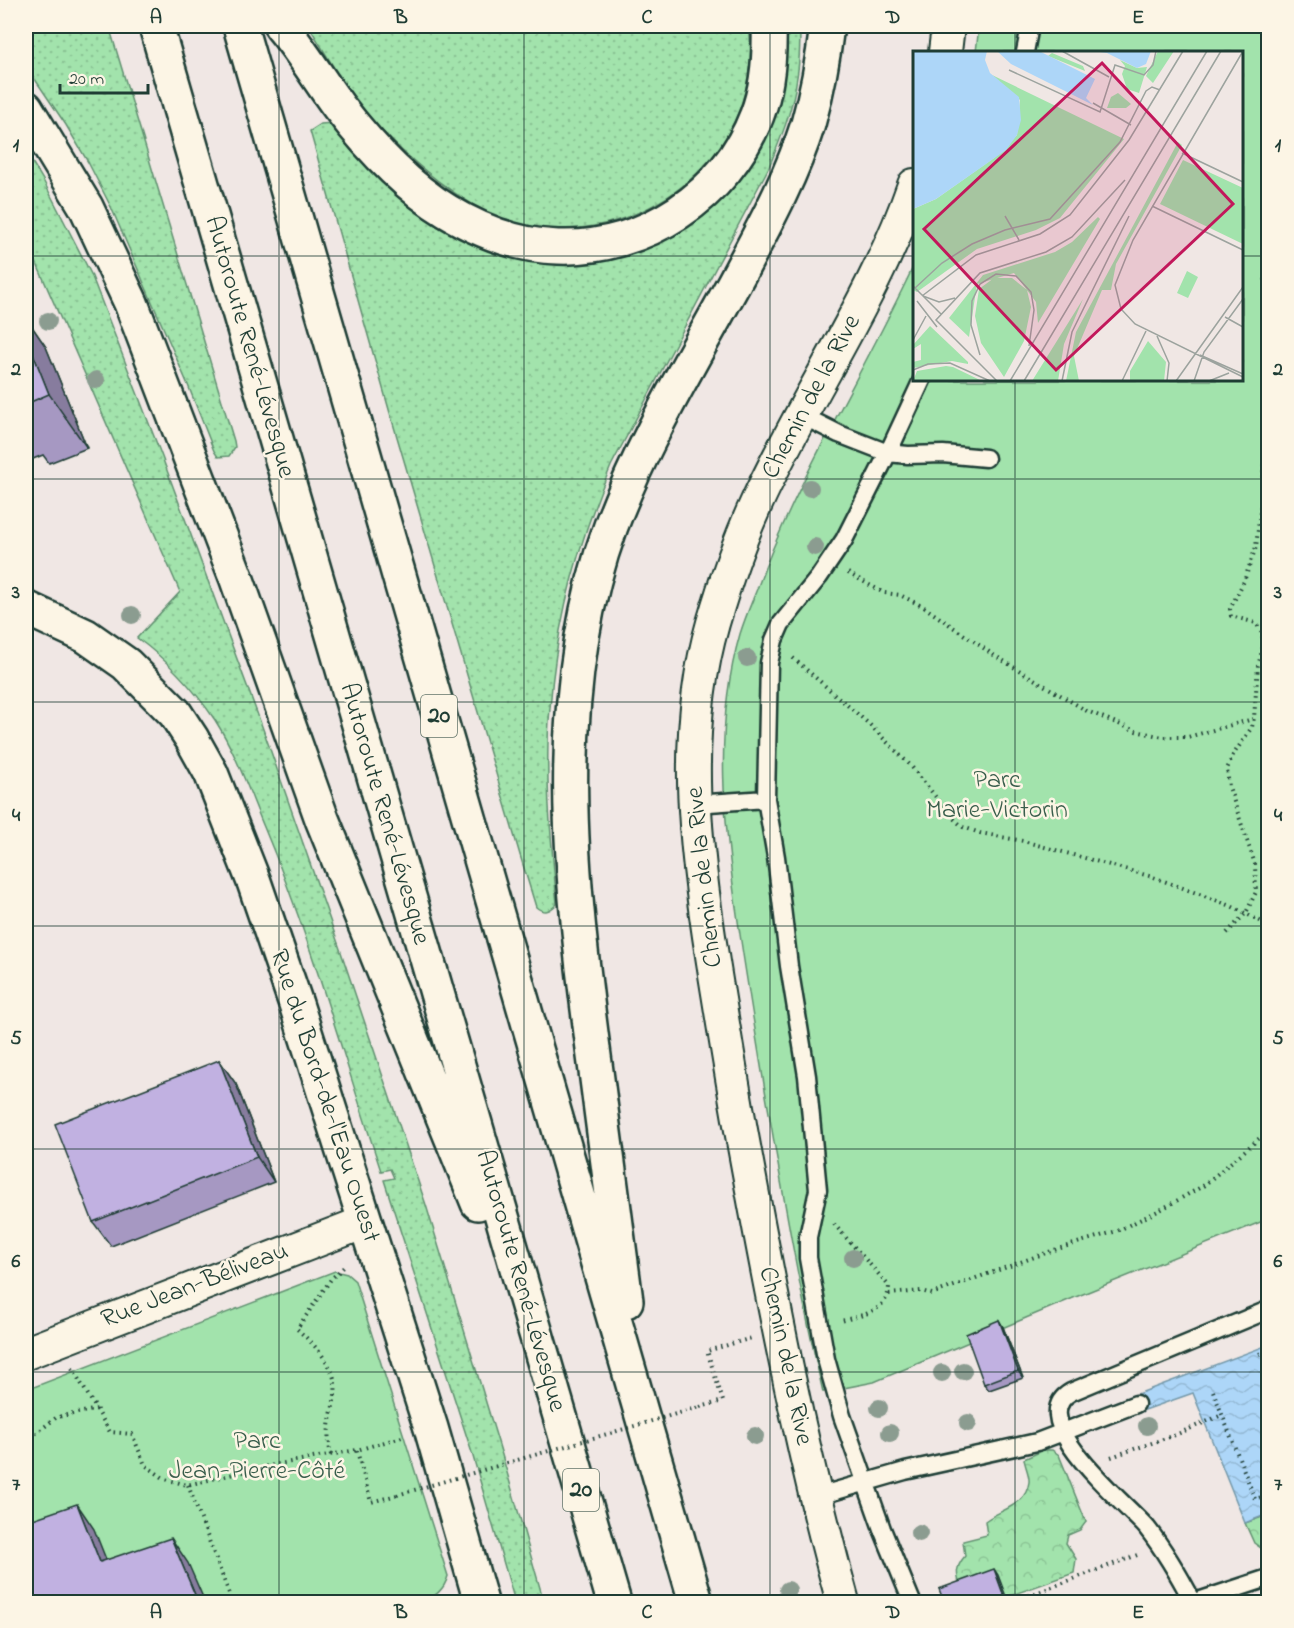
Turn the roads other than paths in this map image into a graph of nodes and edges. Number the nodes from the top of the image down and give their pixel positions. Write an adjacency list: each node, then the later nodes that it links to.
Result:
1 (156, 26): 22 (main road, Autoroute René-Lévesque / 20)
2 (240, 26): 24 (main road, 20)
3 (281, 26): 4 (main road)
4 (769, 26)
5 (827, 26): 24 (main road)
6 (948, 26): 8 (street)
7 (1030, 26): 9 (lane)
8 (945, 51)
9 (1025, 51)
10 (26, 108): 22 (main road)
11 (913, 190): 13 (street, Chemin de la Rive)
12 (922, 381): 14 (lane)
13 (801, 415): 14 (lane); 18 (street, Chemin de la Rive)
14 (888, 453): 15 (lane); 17 (lane)
15 (986, 458)
16 (26, 608): 19 (main road, Rue du Bord-de-l'Eau Ouest)
17 (766, 799): 18 (lane); 26 (lane)
18 (695, 804): 27 (street, Chemin de la Rive)
19 (364, 1222): 21 (street, Rue Jean-Béliveau); 29 (main road, Rue du Bord-de-l'Eau Ouest)
20 (1269, 1310): 25 (lane)
21 (26, 1353)
22 (549, 1377): 30 (main road, Autoroute René-Lévesque / 20)
23 (1136, 1404): 25 (lane)
24 (640, 1407): 31 (main road, 20)
25 (1064, 1433): 26 (lane); 34 (lane)
26 (867, 1484): 27 (lane); 33 (lane)
27 (815, 1497): 32 (street, Chemin de la Rive)
28 (1269, 1578): 34 (lane)
29 (482, 1602)
30 (614, 1602)
31 (696, 1602)
32 (843, 1602)
33 (912, 1602)
34 (1194, 1602)

